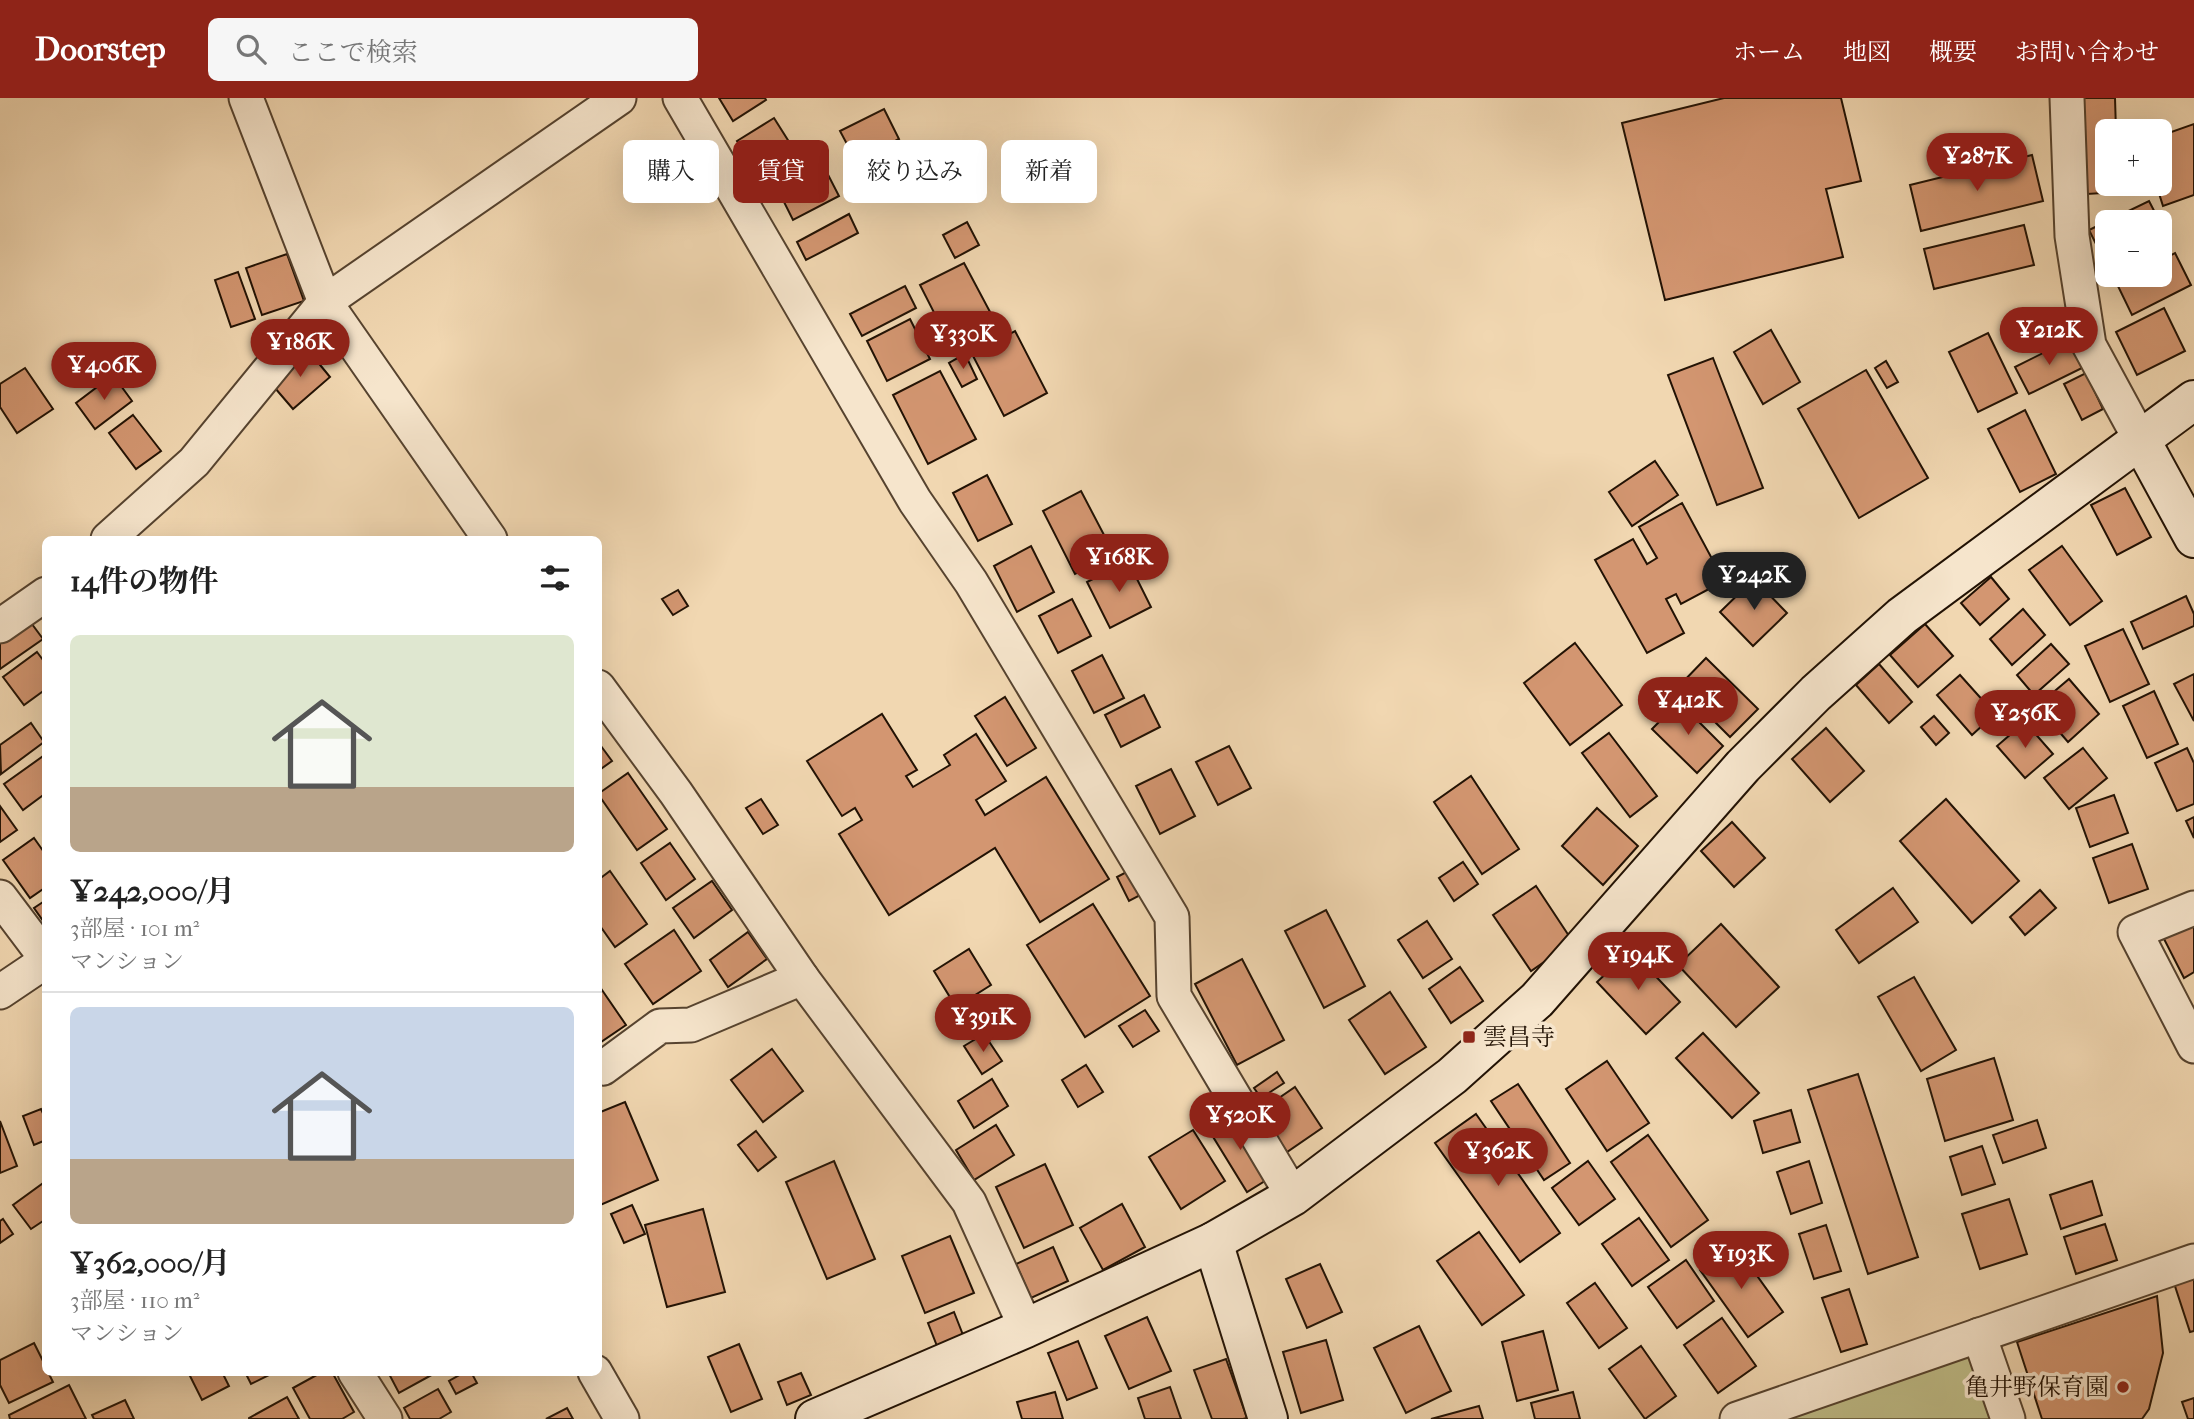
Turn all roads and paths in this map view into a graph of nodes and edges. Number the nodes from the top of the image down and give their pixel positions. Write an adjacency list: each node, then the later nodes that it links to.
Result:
1 (246, 98): 5 (street)
2 (619, 98): 5 (street)
3 (680, 98): 22 (street)
4 (2067, 98): 7 (street)
5 (325, 302): 8 (street); 9 (street)
6 (2194, 400): 7 (street)
7 (2140, 439): 10 (street); 22 (street)
8 (111, 536)
9 (488, 536)
10 (2194, 538)
11 (42, 597): 12 (street)
12 (0, 626)
13 (602, 692): 18 (street)
14 (0, 897): 16 (street)
15 (2194, 908): 20 (street)
16 (42, 955)
17 (42, 963): 19 (street)
18 (802, 978): 21 (street); 25 (street)
19 (0, 992)
20 (2194, 1046)
21 (602, 1068)
22 (1293, 1196): 23 (street)
23 (1213, 1242): 25 (street); 32 (street)
24 (2194, 1261): 26 (street)
25 (1026, 1328): 31 (street)
26 (1979, 1335): 33 (street); 34 (street)
27 (358, 1376): 29 (street)
28 (597, 1376): 30 (street)
29 (385, 1419)
30 (622, 1419)
31 (815, 1419)
32 (1268, 1419)
33 (1737, 1419)
34 (2008, 1419)

